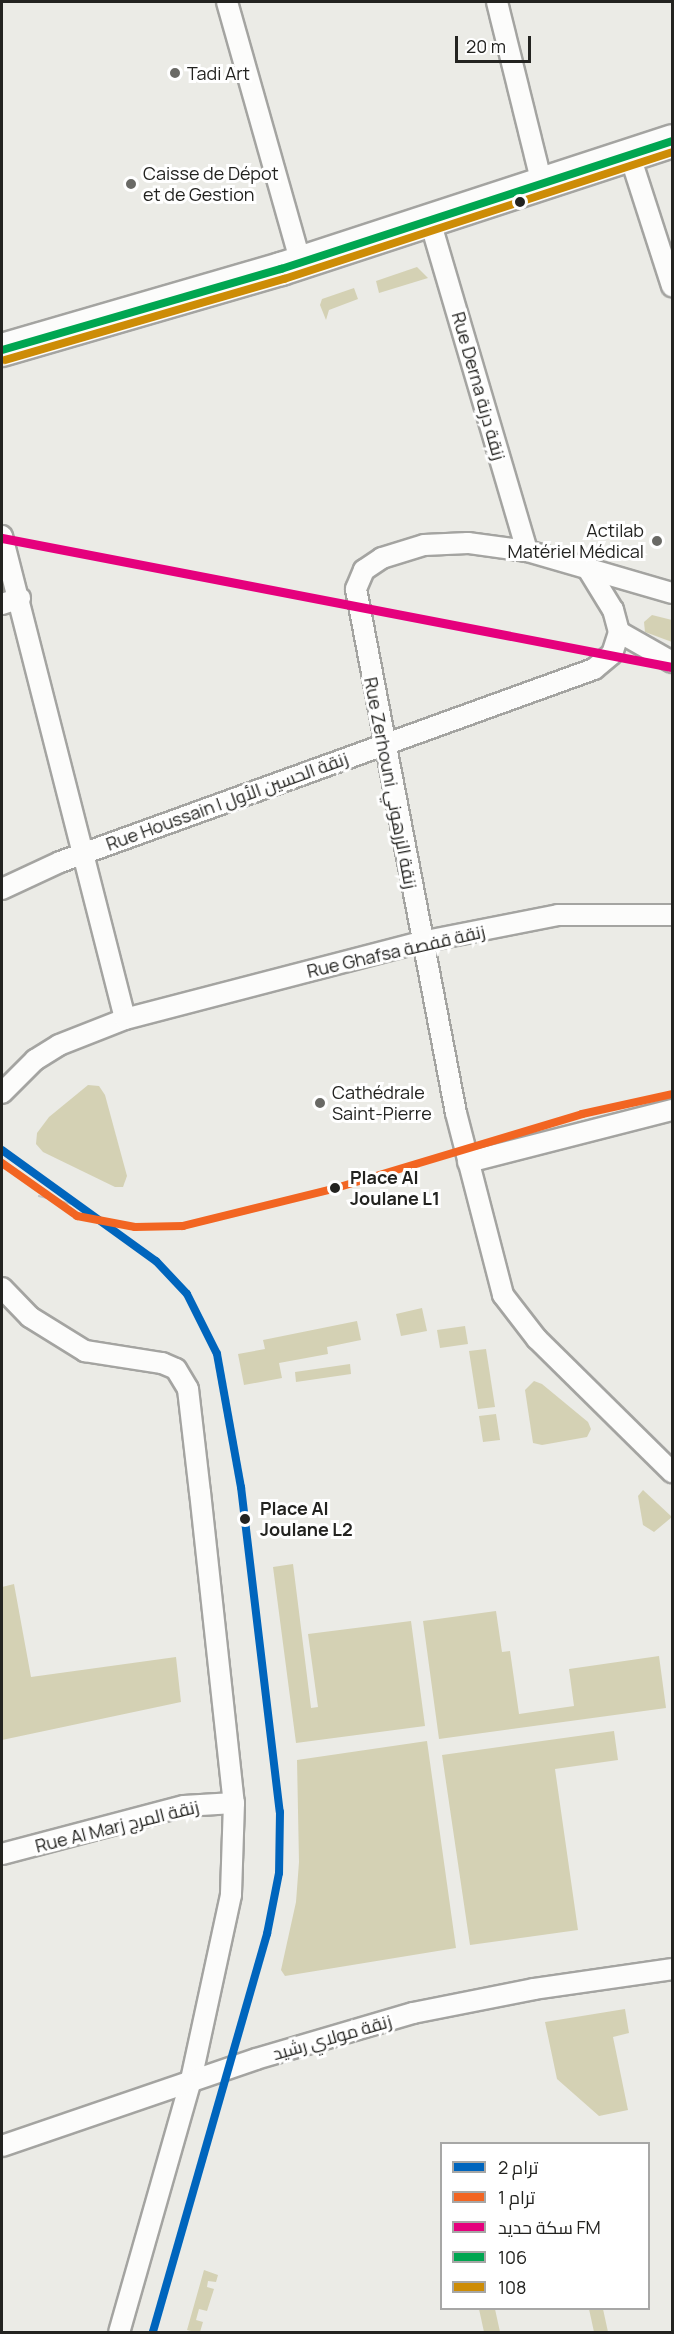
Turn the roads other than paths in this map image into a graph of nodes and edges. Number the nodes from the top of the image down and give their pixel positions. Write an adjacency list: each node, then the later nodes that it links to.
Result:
1 (227, 2): 7 (street)
2 (497, 2): 5 (street)
3 (672, 141): 4 (main road)
4 (630, 156): 5 (main road); 8 (street)
5 (542, 184): 6 (main road)
6 (430, 221): 7 (main road); 11 (street, Rue Derna زنقة درنة)
7 (301, 263): 9 (main road)
8 (672, 286)
9 (2, 350)
10 (2, 536): 14 (street)
11 (527, 551): 12 (street); 17 (street, Rue Zerhouni زنقة الزرهوني)
12 (586, 566): 13 (street); 15 (street)
13 (672, 592)
14 (11, 601): 18 (street)
15 (619, 632): 16 (street); 17 (street, Rue Houssain I زنقة الحسين الأول)
16 (672, 662)
17 (384, 744): 18 (street, Rue Houssain I زنقة الحسين الأول); 21 (street, Rue Zerhouni زنقة الزرهوني)
18 (85, 853): 19 (street, Rue Houssain I زنقة الحسين الأول); 22 (street)
19 (2, 889)
20 (672, 915): 21 (street, Rue Ghafsa زنقة قفصة)
21 (421, 942): 22 (street, Rue Ghafsa زنقة قفصة); 25 (street, Rue Zerhouni زنقة الزرهوني)
22 (125, 1019): 23 (street, Rue Ghafsa زنقة قفصة)
23 (2, 1093)
24 (672, 1110): 25 (street)
25 (468, 1162): 27 (street, Rue Zerhouni زنقة الزرهوني)
26 (2, 1288): 28 (street)
27 (672, 1472)
28 (234, 1803): 29 (street, Rue Al Marj زنقة المرج); 31 (street)
29 (2, 1854)
30 (672, 1970): 31 (street, زنقة مولاي رشيد)
31 (192, 2080): 32 (street, زنقة مولاي رشيد); 33 (street)
32 (2, 2146)
33 (119, 2332)

